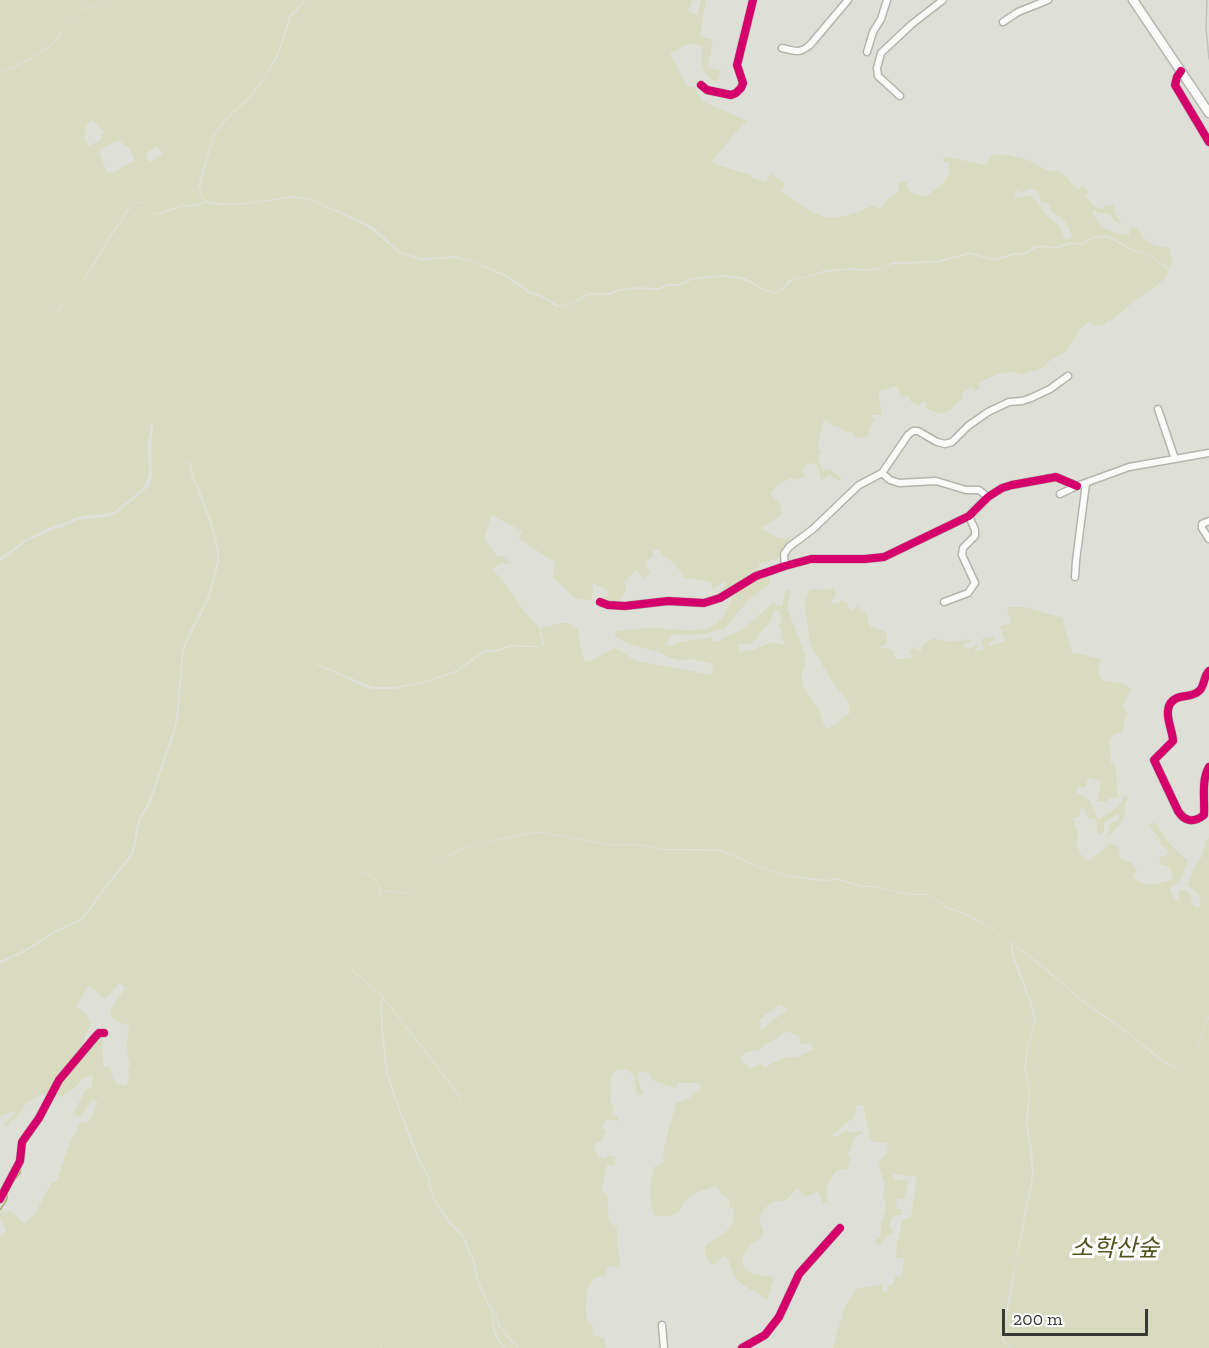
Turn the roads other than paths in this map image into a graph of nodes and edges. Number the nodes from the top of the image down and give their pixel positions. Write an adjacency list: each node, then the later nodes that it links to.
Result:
1 (753, 0): 11 (street)
2 (848, 0): 8 (street)
3 (887, 0): 9 (street)
4 (943, 0): 12 (street)
5 (1048, 0): 7 (street)
6 (1133, 0): 10 (main road)
7 (1004, 22)
8 (782, 48)
9 (867, 52)
10 (1181, 71): 13 (main road); 14 (street)
11 (700, 85)
12 (900, 96)
13 (1209, 113)
14 (1209, 142)
15 (1068, 376): 19 (street)
16 (1158, 409): 18 (street)
17 (1208, 455): 18 (street)
18 (1175, 459): 20 (street)
19 (882, 473): 23 (street); 27 (street)
20 (1086, 483): 21 (street); 28 (street)
21 (1077, 486): 22 (street); 23 (street)
22 (1060, 494)
23 (988, 497): 24 (street)
24 (969, 516): 27 (street); 30 (street)
25 (1209, 521): 26 (street)
26 (1209, 539)
27 (785, 566): 29 (street)
28 (1076, 577)
29 (600, 602)
30 (944, 602)
31 (1209, 671): 32 (street)
32 (1209, 767)
33 (104, 1033): 34 (street)
34 (0, 1199)
35 (840, 1228): 38 (street)
36 (662, 1325): 37 (street)
37 (664, 1348)
38 (742, 1348)

